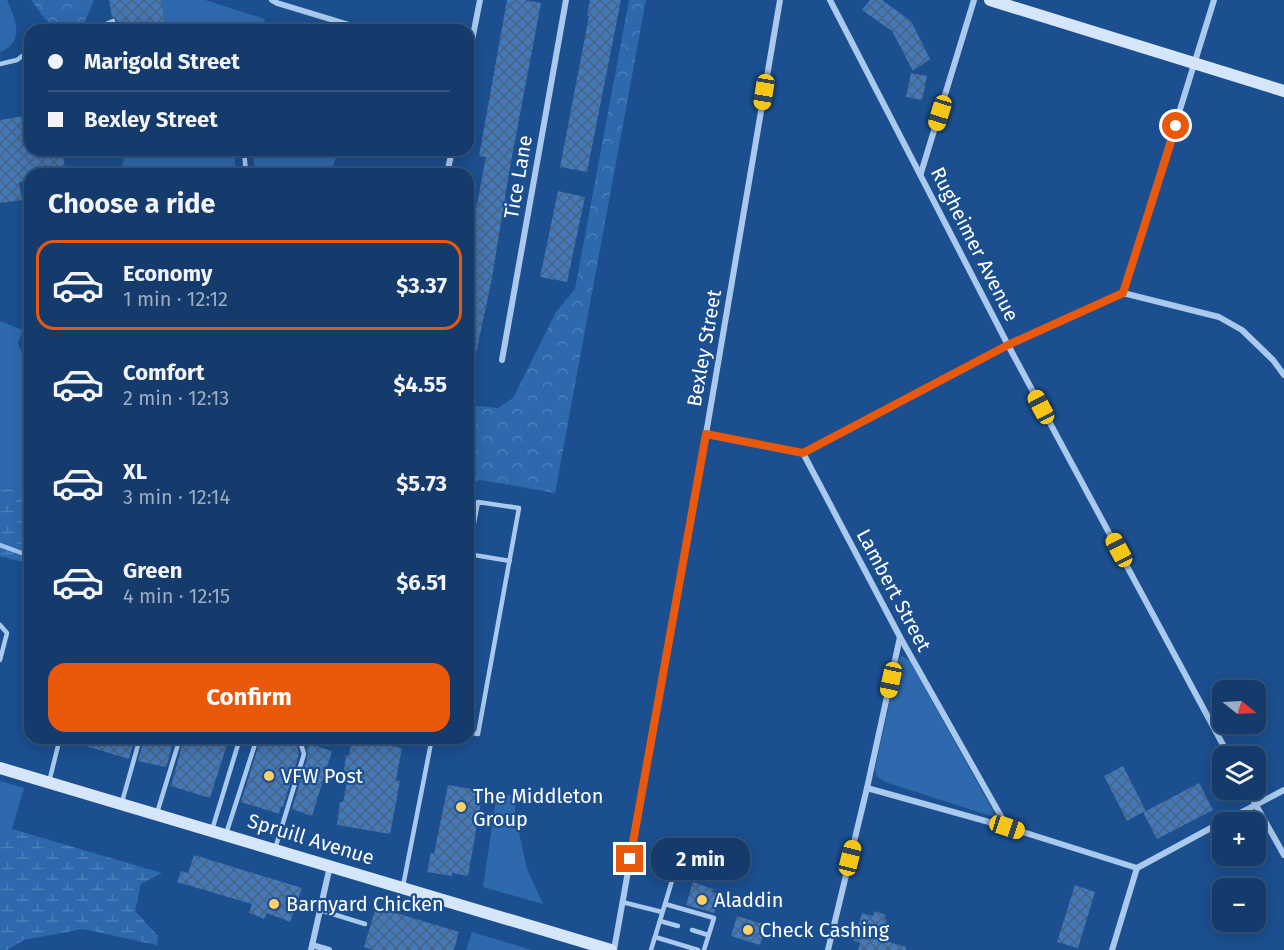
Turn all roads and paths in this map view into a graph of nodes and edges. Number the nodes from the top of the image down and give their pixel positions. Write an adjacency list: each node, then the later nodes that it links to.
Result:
1 (272, 0): 11 (street)
2 (480, 0): 12 (street)
3 (566, 0): 20 (street, Tice Lane)
4 (780, 0): 22 (street, Bexley Street)
5 (830, 0): 17 (street, Rugheimer Avenue)
6 (974, 0): 17 (street)
7 (990, 0): 14 (street)
8 (1214, 0): 14 (street)
9 (113, 21): 10 (lane)
10 (106, 24)
11 (346, 24)
12 (474, 30)
13 (24, 55): 15 (lane)
14 (1196, 63): 16 (street); 18 (street)
15 (0, 64)
16 (1284, 91)
17 (921, 174): 19 (street, Rugheimer Avenue)
18 (1123, 293): 19 (street); 21 (street)
19 (1008, 345): 23 (street); 38 (street, Rugheimer Avenue)
20 (502, 360)
21 (1284, 375)
22 (706, 434): 23 (street); 58 (street, Bexley Street)
23 (803, 453): 28 (street, Lambert Street)
24 (474, 523): 26 (lane)
25 (474, 555): 26 (lane)
26 (510, 561): 30 (lane)
27 (0, 625): 29 (lane)
28 (900, 637): 41 (street); 48 (street, Lambert Street)
29 (0, 660)
30 (474, 733)
31 (58, 744): 40 (lane)
32 (138, 744): 44 (lane)
33 (178, 744): 47 (lane)
34 (238, 744): 50 (lane)
35 (255, 744): 51 (lane)
36 (301, 744): 52 (lane)
37 (431, 744): 57 (lane)
38 (1224, 746)
39 (0, 768): 40 (street, Spruill Avenue)
40 (49, 782): 44 (street, Spruill Avenue)
41 (867, 788): 48 (street); 74 (street)
42 (1284, 790): 45 (street)
43 (1253, 800): 45 (street)
44 (121, 803): 47 (street, Spruill Avenue)
45 (1256, 805): 46 (street); 53 (street)
46 (1242, 812)
47 (156, 814): 50 (street, Spruill Avenue)
48 (1007, 827): 55 (street)
49 (1212, 828): 55 (street)
50 (212, 830): 51 (street, Spruill Avenue)
51 (226, 834): 52 (street, Spruill Avenue)
52 (275, 849): 54 (street, Spruill Avenue)
53 (1284, 855)
54 (330, 865): 57 (street, Spruill Avenue); 60 (street)
55 (1137, 868): 75 (street)
56 (674, 874): 59 (lane)
57 (403, 886): 70 (street, Spruill Avenue)
58 (622, 902): 61 (lane); 70 (street, Bexley Street)
59 (665, 904): 61 (lane); 66 (lane)
60 (320, 910): 63 (lane); 68 (street)
61 (663, 912): 62 (lane)
62 (660, 921): 64 (lane); 67 (lane)
63 (365, 924)
64 (678, 926)
65 (692, 930): 66 (lane)
66 (708, 935): 73 (lane)
67 (655, 937): 71 (lane); 72 (lane)
68 (312, 947): 69 (street)
69 (329, 950)
70 (612, 950)
71 (651, 950)
72 (698, 950)
73 (704, 950)
74 (828, 950)
75 (1112, 950)

